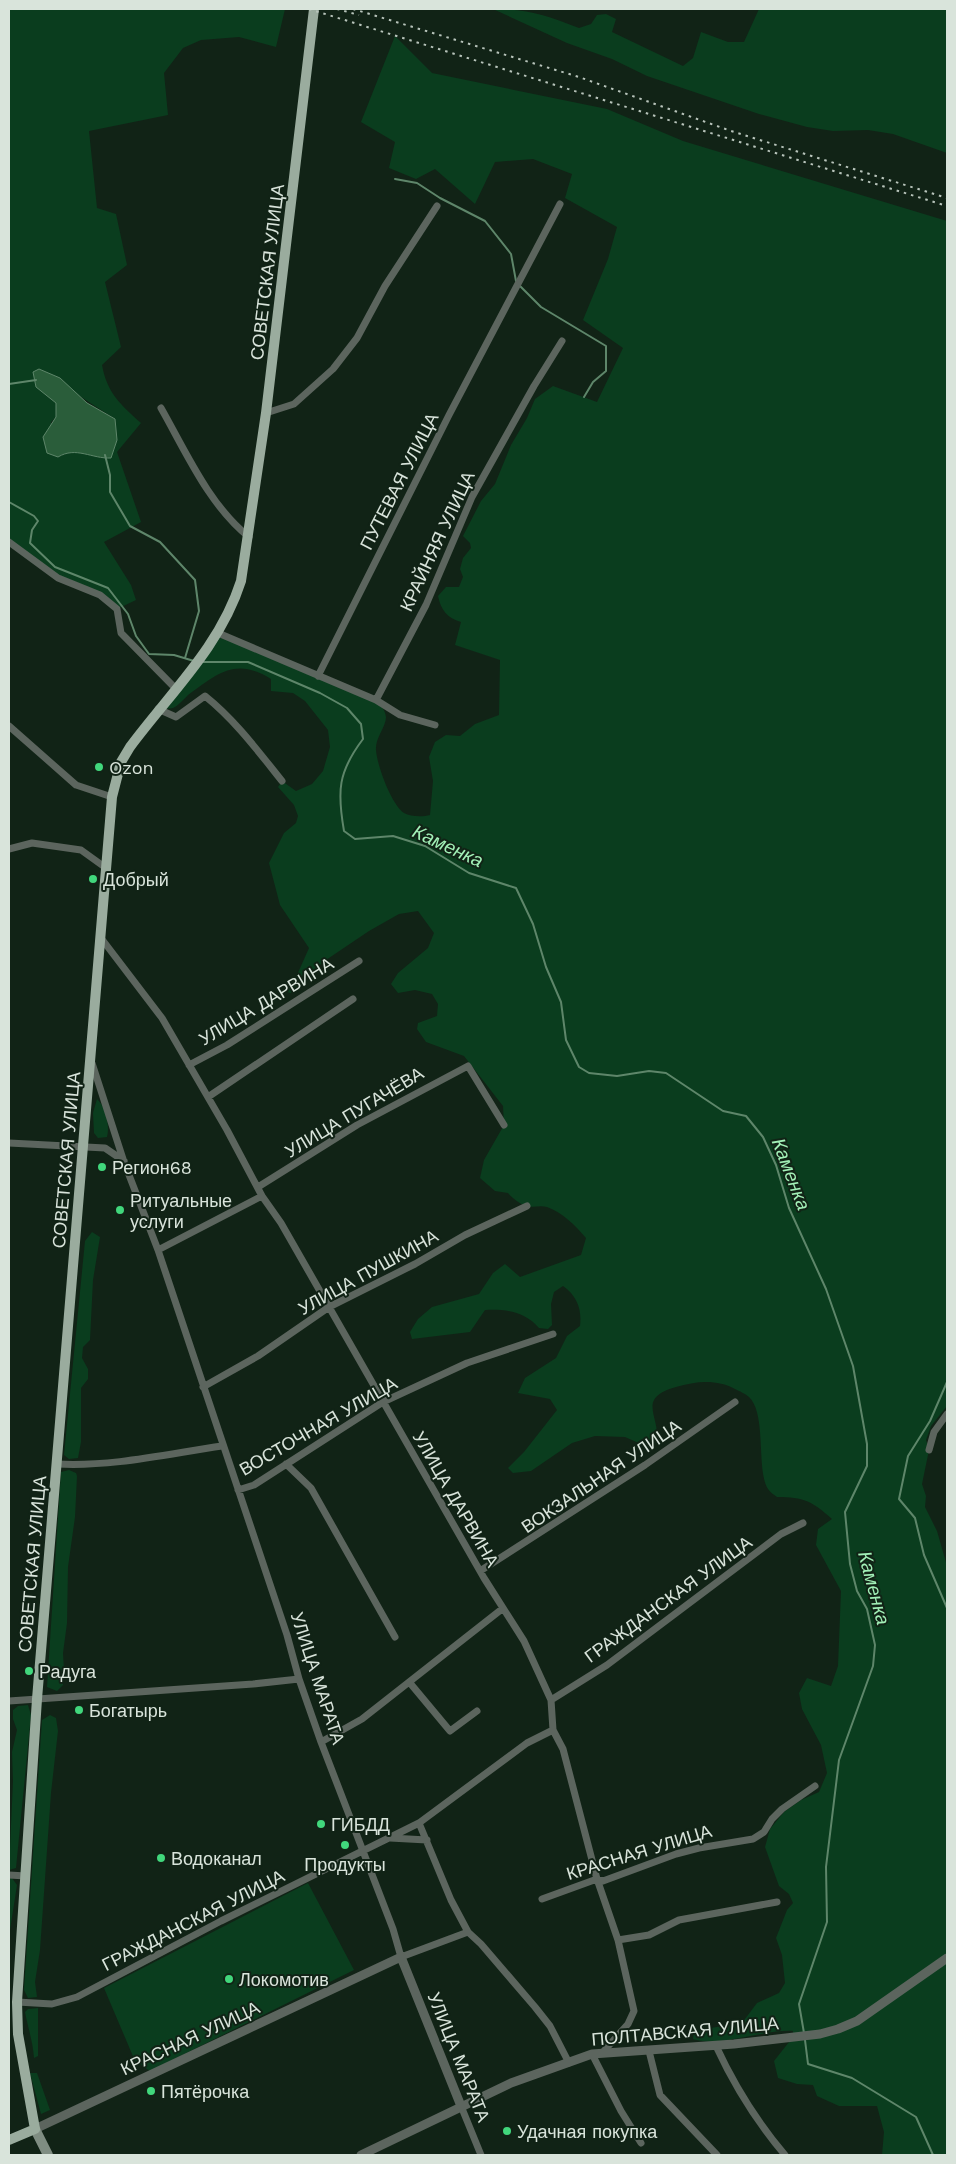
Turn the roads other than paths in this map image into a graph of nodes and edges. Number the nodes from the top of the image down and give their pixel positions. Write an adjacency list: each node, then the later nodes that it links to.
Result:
1 (313, 9): 6 (main road, СОВЕТСКАЯ УЛИЦА)
2 (560, 204): 10 (street, ПУТЕВАЯ УЛИЦА)
3 (437, 206): 6 (street)
4 (562, 341): 12 (street, КРАЙНЯЯ УЛИЦА)
5 (161, 408): 7 (street)
6 (266, 413): 7 (main road, СОВЕТСКАЯ УЛИЦА)
7 (249, 537): 9 (main road, СОВЕТСКАЯ УЛИЦА)
8 (9, 542): 11 (street)
9 (218, 633): 10 (street); 11 (main road, СОВЕТСКАЯ УЛИЦА)
10 (318, 676): 12 (street)
11 (176, 689): 13 (main road, СОВЕТСКАЯ УЛИЦА)
12 (376, 700): 14 (street)
13 (158, 709): 16 (street); 17 (main road, СОВЕТСКАЯ УЛИЦА)
14 (435, 725)
15 (9, 726): 17 (street)
16 (282, 781)
17 (112, 797): 19 (main road, СОВЕТСКАЯ УЛИЦА)
18 (9, 849): 19 (street)
19 (106, 868): 20 (main road, СОВЕТСКАЯ УЛИЦА)
20 (101, 938): 23 (main road, СОВЕТСКАЯ УЛИЦА); 24 (street, УЛИЦА ДАРВИНА)
21 (358, 961): 24 (street, УЛИЦА ДАРВИНА)
22 (353, 998): 25 (street)
23 (91, 1062): 28 (main road, СОВЕТСКАЯ УЛИЦА); 29 (street, СОВЕТСКАЯ УЛИЦА)
24 (189, 1065): 25 (street, УЛИЦА ДАРВИНА)
25 (208, 1097): 30 (street, УЛИЦА ДАРВИНА)
26 (504, 1125): 30 (street, УЛИЦА ПУГАЧЁВА)
27 (9, 1143): 28 (street)
28 (82, 1145): 29 (street); 43 (main road, СОВЕТСКАЯ УЛИЦА)
29 (124, 1162): 32 (street, СОВЕТСКАЯ УЛИЦА)
30 (258, 1187): 31 (street, УЛИЦА ДАРВИНА)
31 (262, 1196): 34 (street); 35 (street, УЛИЦА ДАРВИНА)
32 (141, 1205): 34 (street, УЛИЦА МАРАТА)
33 (527, 1206): 35 (street, УЛИЦА ПУШКИНА)
34 (158, 1250): 37 (street, УЛИЦА МАРАТА)
35 (328, 1307): 37 (street, УЛИЦА ПУШКИНА); 38 (street, УЛИЦА ДАРВИНА)
36 (553, 1334): 38 (street, ВОСТОЧНАЯ УЛИЦА)
37 (203, 1387): 41 (street, УЛИЦА МАРАТА)
38 (384, 1402): 44 (street, ВОСТОЧНАЯ УЛИЦА); 47 (street, УЛИЦА ДАРВИНА)
39 (735, 1402): 47 (street, ВОКЗАЛЬНАЯ УЛИЦА)
40 (947, 1414): 42 (street)
41 (222, 1446): 43 (street, ВОСТОЧНАЯ УЛИЦА); 45 (street, УЛИЦА МАРАТА)
42 (929, 1450)
43 (56, 1464): 52 (main road, СОВЕТСКАЯ УЛИЦА)
44 (286, 1464): 45 (street, ВОСТОЧНАЯ УЛИЦА); 49 (street)
45 (238, 1490): 50 (street, УЛИЦА МАРАТА)
46 (803, 1523): 54 (street, ГРАЖДАНСКАЯ УЛИЦА)
47 (480, 1571): 48 (street, УЛИЦА ДАРВИНА)
48 (502, 1609): 51 (street); 54 (street, УЛИЦА ДАРВИНА)
49 (395, 1637)
50 (299, 1679): 52 (street); 57 (street, УЛИЦА МАРАТА)
51 (410, 1683): 55 (street); 57 (street)
52 (37, 1699): 53 (street); 64 (main road, СОВЕТСКАЯ УЛИЦА)
53 (9, 1700)
54 (550, 1700): 56 (street, УЛИЦА ДАРВИНА)
55 (477, 1711)
56 (553, 1730): 59 (street, ГРАЖДАНСКАЯ УЛИЦА); 65 (street, УЛИЦА ДАРВИНА)
57 (321, 1742): 62 (street, УЛИЦА МАРАТА)
58 (815, 1786): 65 (street, КРАСНАЯ УЛИЦА)
59 (419, 1823): 60 (street, ГРАЖДАНСКАЯ УЛИЦА); 61 (street)
60 (390, 1838): 61 (street); 62 (street, ГРАЖДАНСКАЯ УЛИЦА)
61 (427, 1840): 68 (street)
62 (362, 1851): 70 (street, УЛИЦА МАРАТА); 72 (street, ГРАЖДАНСКАЯ УЛИЦА)
63 (9, 1875): 64 (street)
64 (26, 1876): 72 (main road, СОВЕТСКАЯ УЛИЦА)
65 (597, 1879): 66 (street, КРАСНАЯ УЛИЦА); 69 (street, УЛИЦА ДАРВИНА)
66 (542, 1899)
67 (776, 1902): 69 (street)
68 (468, 1932): 70 (street, КРАСНАЯ УЛИЦА); 78 (street)
69 (618, 1940): 76 (street, УЛИЦА ДАРВИНА)
70 (401, 1957): 79 (street, УЛИЦА МАРАТА); 80 (street, КРАСНАЯ УЛИЦА)
71 (947, 1958): 74 (street, ПОЛТАВСКАЯ УЛИЦА)
72 (18, 2002): 73 (main road, СОВЕТСКАЯ УЛИЦА)
73 (13, 2035): 80 (main road, СОВЕТСКАЯ УЛИЦА)
74 (716, 2046): 75 (street, ПОЛТАВСКАЯ УЛИЦА); 87 (street)
75 (648, 2051): 76 (street, ПОЛТАВСКАЯ УЛИЦА); 86 (street)
76 (603, 2052): 77 (street, ПОЛТАВСКАЯ УЛИЦА)
77 (592, 2054): 78 (street, ПОЛТАВСКАЯ УЛИЦА); 82 (street)
78 (569, 2063): 79 (street, ПОЛТАВСКАЯ УЛИЦА)
79 (461, 2106): 84 (street, ПОЛТАВСКАЯ УЛИЦА); 85 (street, УЛИЦА МАРАТА)
80 (35, 2129): 81 (main road, КРАСНАЯ УЛИЦА); 83 (main road, СОВЕТСКАЯ УЛИЦА)
81 (9, 2140)
82 (640, 2143)
83 (48, 2155)
84 (361, 2155)
85 (481, 2155)
86 (717, 2155)
87 (785, 2155)

